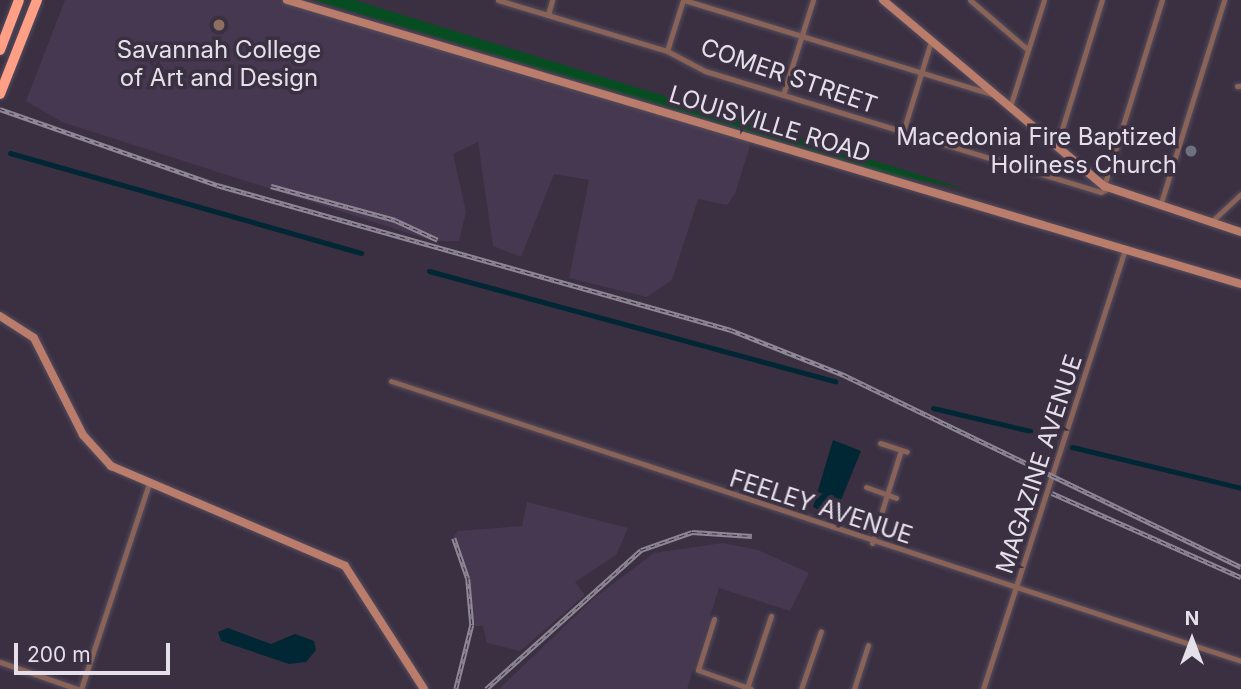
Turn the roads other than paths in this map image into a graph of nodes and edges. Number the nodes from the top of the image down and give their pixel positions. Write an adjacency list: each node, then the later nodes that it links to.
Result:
1 (19, 0): 17 (highway)
2 (37, 0): 21 (highway)
3 (287, 0): 32 (main road, LOUISVILLE ROAD)
4 (498, 0): 14 (street, COMER STREET)
5 (552, 0): 14 (street)
6 (683, 0): 15 (street); 19 (street)
7 (813, 0): 15 (street)
8 (970, 0): 18 (street)
9 (1044, 0): 18 (street)
10 (1102, 0): 26 (street)
11 (1162, 0): 27 (street)
12 (1224, 0): 29 (street)
13 (888, 1): 16 (main road)
14 (548, 15): 19 (street, COMER STREET)
15 (801, 36): 20 (street); 23 (street)
16 (931, 41): 20 (street); 22 (main road)
17 (0, 50)
18 (1027, 50): 24 (street)
19 (667, 51): 23 (street, COMER STREET)
20 (921, 73): 22 (street); 25 (street)
21 (1, 92)
22 (994, 94): 24 (main road)
23 (783, 95): 25 (street, COMER STREET)
24 (1010, 108): 26 (main road)
25 (903, 132): 27 (street, COMER STREET)
26 (1057, 145): 27 (main road)
27 (1106, 187): 29 (main road)
28 (1241, 193): 30 (street)
29 (1160, 206): 30 (main road)
30 (1211, 222): 31 (main road)
31 (1241, 232)
32 (1125, 249): 33 (main road, LOUISVILLE ROAD); 42 (street, MAGAZINE AVENUE)
33 (1241, 284)
34 (0, 316): 37 (main road)
35 (391, 381): 41 (street, FEELEY AVENUE)
36 (880, 443): 39 (street)
37 (148, 486): 51 (street); 52 (main road)
38 (866, 487): 39 (street)
39 (887, 494): 40 (street); 41 (street)
40 (896, 498)
41 (872, 543): 42 (street, FEELEY AVENUE)
42 (1017, 589): 47 (street, FEELEY AVENUE); 56 (street, MAGAZINE AVENUE)
43 (771, 616): 50 (street)
44 (714, 619): 49 (street)
45 (821, 631): 54 (street)
46 (868, 646): 55 (street)
47 (1241, 661)
48 (0, 663): 51 (street)
49 (722, 681): 50 (street); 53 (street)
50 (749, 688)
51 (79, 689)
52 (424, 689)
53 (719, 689)
54 (801, 689)
55 (854, 689)
56 (983, 689)

